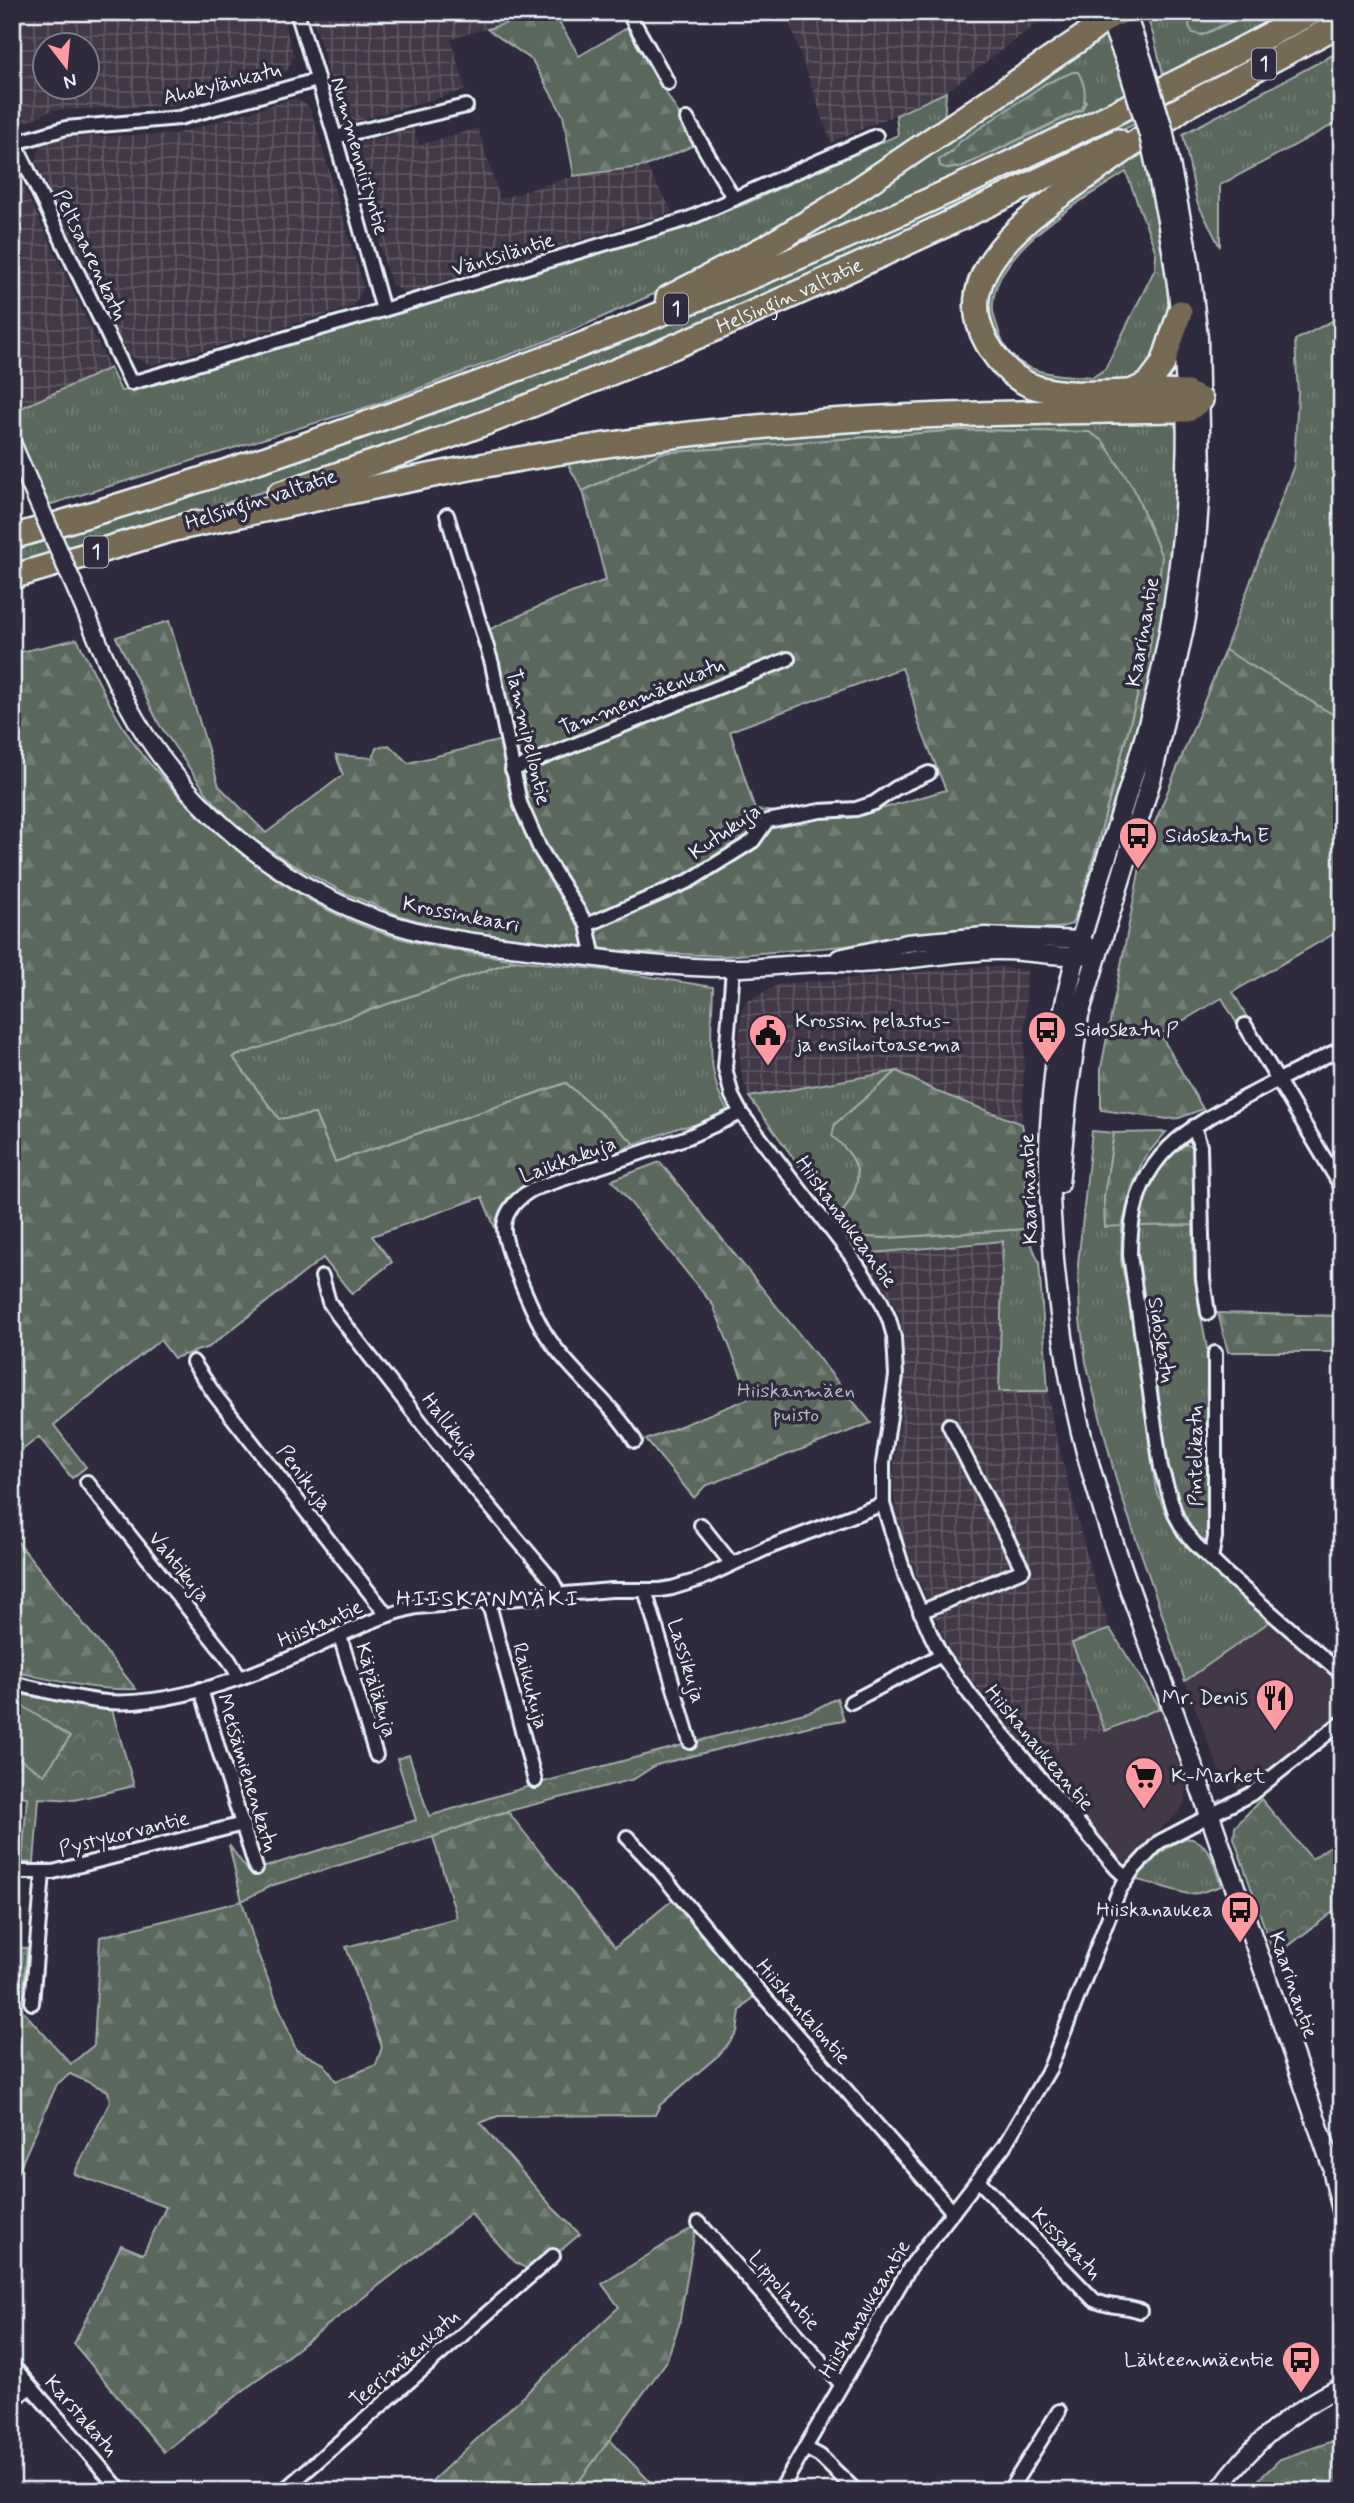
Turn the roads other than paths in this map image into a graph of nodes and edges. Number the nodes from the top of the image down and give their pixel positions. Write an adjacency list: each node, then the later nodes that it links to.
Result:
1 (296, 12): 6 (street, Nummenniityntie)
2 (1312, 12): 18 (highway, Helsingin valtatie / 1)
3 (632, 13): 7 (street)
4 (1115, 14): 14 (main road, Kaarinantie, bridge); 18 (highway)
5 (1342, 23): 9 (highway, Helsingin valtatie / 1)
6 (317, 80): 12 (street, Nummenniityntie); 13 (street, Ahokylänkatu)
7 (668, 83)
8 (466, 106): 12 (street)
9 (1186, 106): 20 (highway); 24 (highway, Helsingin valtatie / 1)
10 (687, 119): 15 (street)
11 (876, 136): 15 (street, Väntsiläntie)
12 (335, 138): 16 (street, Nummenniityntie)
13 (14, 144): 19 (street, Peltsaarenkatu)
14 (1165, 173): 17 (main road, Kaarinantie); 21 (main road, Kaarinantie)
15 (734, 199): 16 (street, Väntsiläntie)
16 (383, 310): 19 (street, Väntsiläntie)
17 (1180, 312): 20 (highway); 21 (main road, Kaarinantie)
18 (573, 349): 25 (highway, Helsingin valtatie / 1)
19 (131, 383)
20 (1131, 392): 21 (highway)
21 (1192, 401): 24 (highway); 31 (main road, Kaarinantie); 32 (main road, Kaarinantie)
22 (12, 443): 33 (street, Krossinkaari, bridge)
23 (447, 515): 28 (street, Tammipellontie)
24 (179, 528): 26 (highway, Helsingin valtatie / 1)
25 (12, 537)
26 (12, 576)
27 (788, 659): 28 (street, Tammenmäenkatu)
28 (512, 770): 30 (street, Tammipellontie)
29 (929, 773): 30 (street, Kutukuja)
30 (587, 925): 33 (street, Tammipellontie)
31 (1081, 940): 32 (street); 34 (main road, Kaarinantie); 35 (street, Krossinkaari)
32 (1097, 954): 34 (street, Krossinkaari); 43 (main road, Kaarinantie)
33 (594, 957): 36 (street, Krossinkaari)
34 (1076, 958): 35 (street, Krossinkaari); 43 (main road, Kaarinantie)
35 (823, 962): 36 (street, Krossinkaari)
36 (733, 969): 40 (street, Hiiskanaukeantie)
37 (1245, 1025): 39 (street)
38 (1342, 1048): 39 (street, Sidoskatu)
39 (1278, 1080): 41 (street, Sidoskatu); 42 (street)
40 (741, 1113): 49 (street, Laikkakuja); 51 (street, Hiiskanaukeantie)
41 (1194, 1126): 45 (street); 53 (street, Sidoskatu)
42 (1342, 1188)
43 (1054, 1257): 71 (main road, Kaarinantie)
44 (322, 1277): 56 (street, Hallikuja)
45 (1208, 1313)
46 (1215, 1353): 53 (street, Pintelikatu)
47 (193, 1362): 59 (street, Penikuja)
48 (949, 1425): 58 (street)
49 (635, 1441)
50 (87, 1482): 63 (street, Vahtikuja)
51 (883, 1504): 54 (street, Hiiskantie); 58 (street, Hiiskanaukeantie)
52 (701, 1525): 54 (street)
53 (1211, 1559): 62 (street, Sidoskatu)
54 (732, 1564): 55 (street, Hiiskantie)
55 (645, 1590): 56 (street, Hiiskantie); 68 (street, Lassikuja)
56 (559, 1594): 57 (street, Hiiskantie)
57 (488, 1600): 59 (street, Hiiskantie); 70 (street, Raikukuja)
58 (920, 1612): 61 (street, Hiiskanaukeantie)
59 (387, 1615): 60 (street, Hiiskantie)
60 (340, 1636): 63 (street, Hiiskantie); 69 (street, Käpäläkuja)
61 (942, 1655): 66 (street); 77 (street, Hiiskanaukeantie)
62 (1342, 1674)
63 (239, 1677): 65 (street, Hiiskantie)
64 (12, 1683): 65 (street, Hiiskantie)
65 (201, 1689): 72 (street, Metsämiehenkatu)
66 (851, 1702)
67 (1342, 1722): 71 (street, Hiiskanaukeantie)
68 (690, 1742)
69 (376, 1755)
70 (535, 1781)
71 (1210, 1815): 77 (street, Hiiskanaukeantie); 79 (main road, Kaarinantie)
72 (243, 1824): 74 (street, Metsämiehenkatu); 76 (street, Pystykorvantie)
73 (627, 1837): 83 (street, Hiiskantalontie)
74 (256, 1868)
75 (12, 1872): 76 (street, Pystykorvantie)
76 (43, 1873): 78 (street)
77 (1119, 1891): 80 (street, Hiiskanaukeantie)
78 (32, 2003)
79 (1331, 2163): 81 (main road, Kaarinantie); 82 (main road, Kaarinantie)
80 (978, 2180): 83 (street, Hiiskanaukeantie); 86 (street, Kissakatu)
81 (1342, 2184)
82 (1342, 2210)
83 (953, 2212): 88 (street, Hiiskanaukeantie)
84 (699, 2223): 88 (street, Lippolantie)
85 (553, 2256): 95 (street, Teerimäenkatu)
86 (1140, 2311)
87 (12, 2365): 90 (street, Karstakatu)
88 (841, 2384): 93 (street, Hiiskanaukeantie)
89 (1342, 2386): 99 (street)
90 (30, 2387): 91 (street); 94 (street, Karstakatu)
91 (12, 2400)
92 (1059, 2411): 98 (street)
93 (805, 2448): 96 (street, Hiiskanaukeantie); 97 (street)
94 (121, 2491)
95 (283, 2491)
96 (780, 2491)
97 (856, 2491)
98 (1009, 2491)
99 (1218, 2491)

